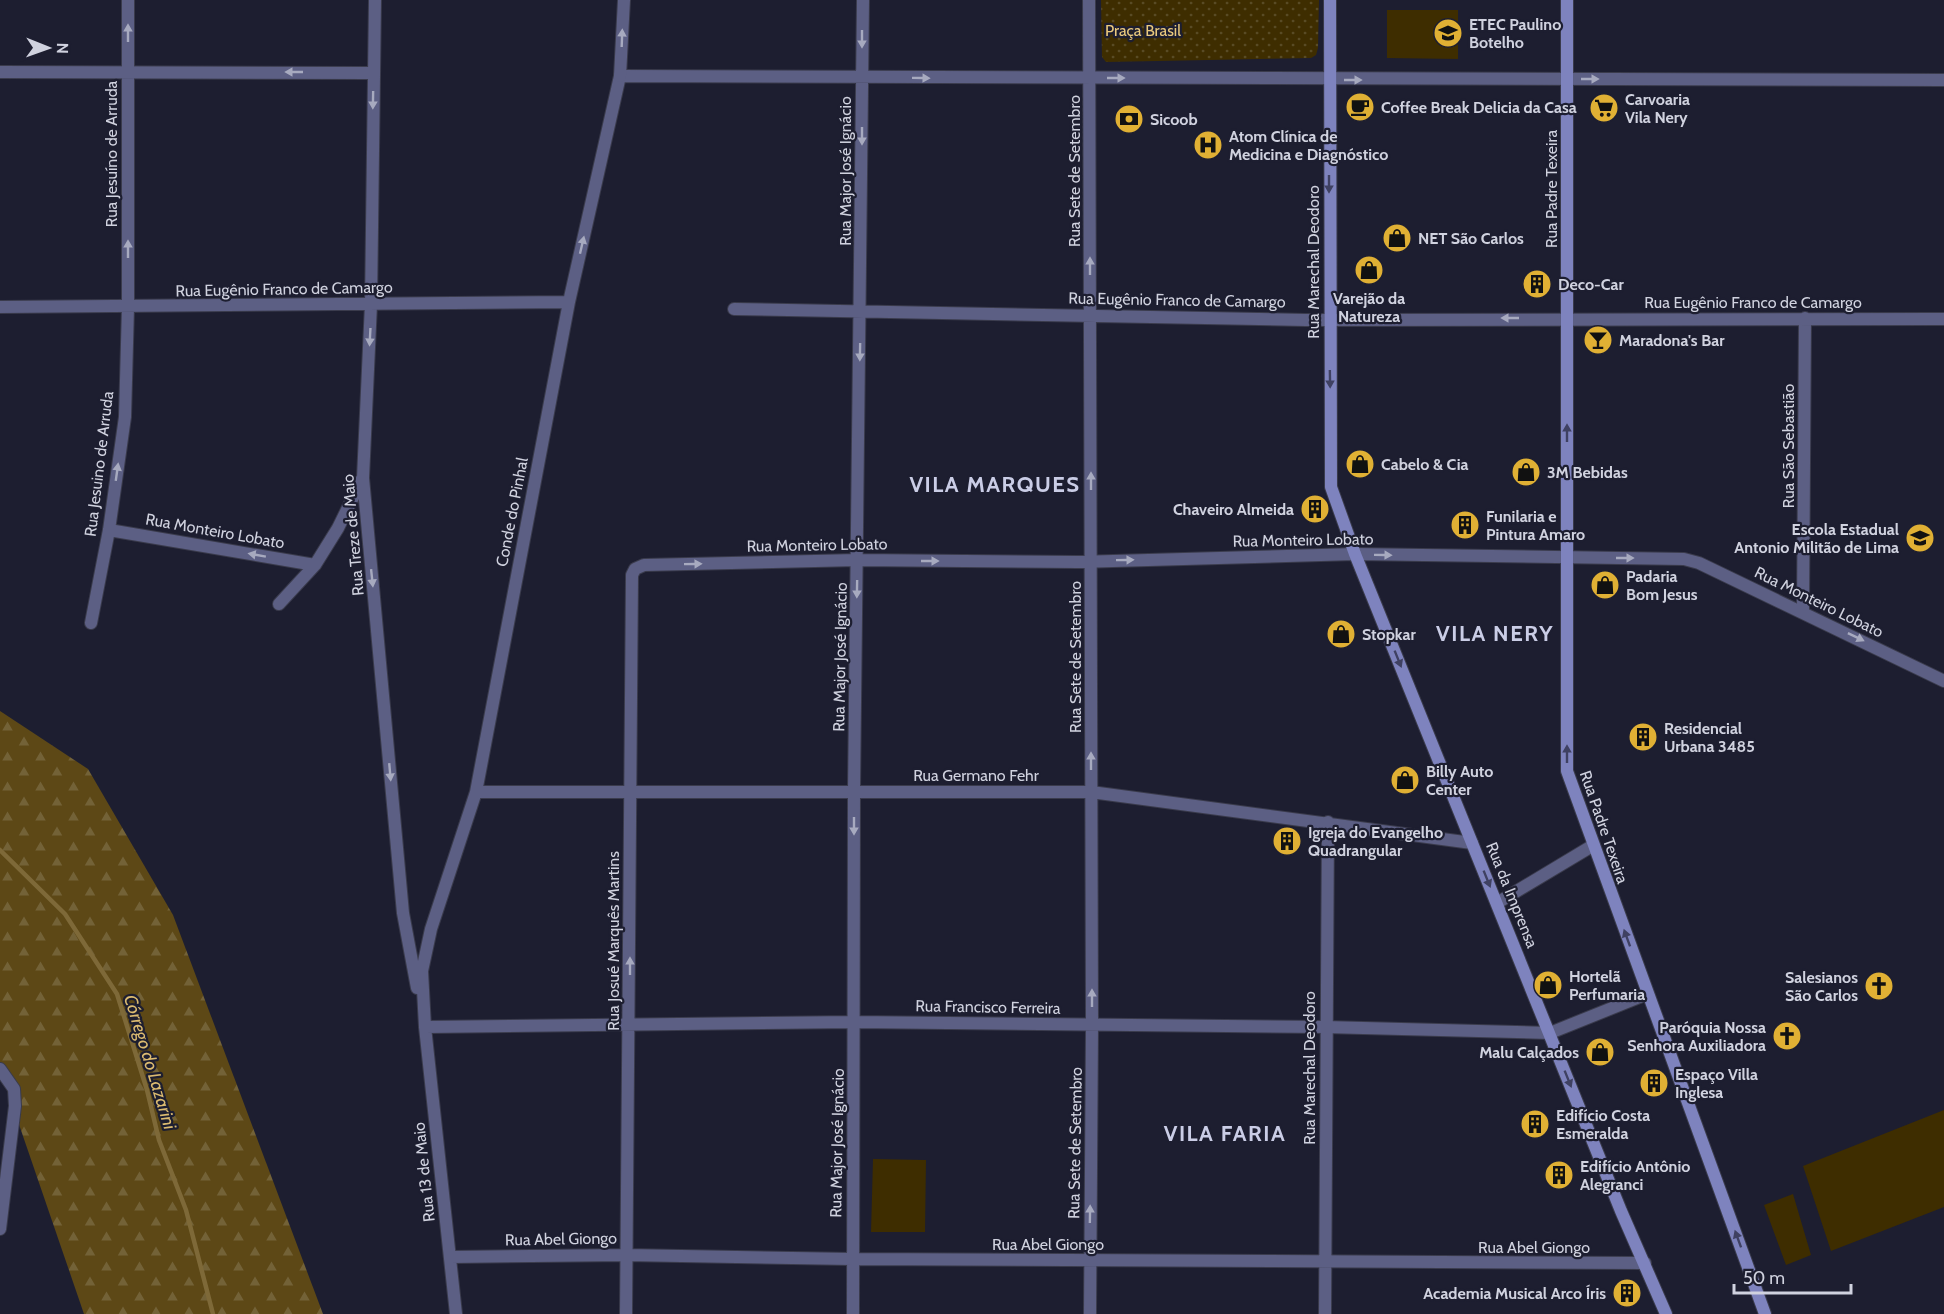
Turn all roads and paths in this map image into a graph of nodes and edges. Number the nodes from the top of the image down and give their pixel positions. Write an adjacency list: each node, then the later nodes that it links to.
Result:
1 (128, 0): 8 (street, Rua Jesuíno de Arruda, one-way to 1)
2 (375, 0): 10 (street, Rua Treze de Maio)
3 (624, 0): 11 (street, Conde do Pinhal, one-way to 3)
4 (863, 0): 12 (street, Rua Major José Ignácio, one-way to 12)
5 (1089, 0): 13 (street, Rua Sete de Setembro)
6 (1330, 0): 15 (main road, Rua Marechal Deodoro)
7 (1567, 0): 14 (main road, Rua Padre Texeira)
8 (128, 71): 9 (street); 10 (street, one-way to 8); 20 (street, Rua Jesuíno de Arruda, one-way to 8)
9 (0, 72)
10 (374, 73): 18 (street, Rua Treze de Maio, one-way to 18)
11 (620, 76): 12 (street); 17 (street, Conde do Pinhal, one-way to 11)
12 (862, 77): 13 (street, one-way to 13); 22 (street, Rua Major José Ignácio, one-way to 22)
13 (1090, 79): 15 (street, one-way to 15); 23 (street, Rua Sete de Setembro, one-way to 13)
14 (1567, 79): 15 (street, one-way to 14); 16 (street, one-way to 16); 24 (main road, Rua Padre Texeira)
15 (1330, 80): 27 (main road, Rua Marechal Deodoro, one-way to 27)
16 (1944, 80)
17 (569, 302): 18 (street, Rua Eugênio Franco de Camargo); 42 (street, Conde do Pinhal)
18 (371, 304): 20 (street, Rua Eugênio Franco de Camargo); 28 (street, Rua Treze de Maio, one-way to 28)
19 (0, 307): 20 (street, Rua Eugênio Franco de Camargo)
20 (128, 307): 30 (street, Rua Jesuino de Arruda, one-way to 20)
21 (734, 309): 22 (street, Rua Eugênio Franco de Camargo)
22 (861, 311): 23 (street, Rua Eugênio Franco de Camargo); 33 (street, Rua Major José Ignácio, one-way to 33)
23 (1090, 315): 27 (street, Rua Eugênio Franco de Camargo); 34 (street, Rua Sete de Setembro, one-way to 23)
24 (1568, 318): 25 (street, Rua Eugênio Franco de Camargo); 27 (street, Rua Eugênio Franco de Camargo, one-way to 27); 32 (main road, Rua Padre Texeira, one-way to 24)
25 (1805, 318): 26 (street, Rua Eugênio Franco de Camargo); 38 (street, Rua São Sebastião)
26 (1944, 319)
27 (1329, 320): 29 (main road, Rua Marechal Deodoro, one-way to 29)
28 (363, 478): 35 (street); 53 (street, Rua Treze de Maio, one-way to 53)
29 (1331, 487): 31 (main road, Rua da Imprensa)
30 (109, 530): 35 (street, Rua Monteiro Lobato, one-way to 30); 39 (street, Rua Jesuino de Arruda)
31 (1355, 554): 32 (street, Rua Monteiro Lobato, one-way to 32); 34 (street, Rua Monteiro Lobato, one-way to 31); 46 (main road, Rua da Imprensa, one-way to 46)
32 (1566, 558): 38 (street, Rua Monteiro Lobato, one-way to 38); 47 (main road, Rua Padre Texeira, one-way to 32)
33 (857, 560): 34 (street, Rua Monteiro Lobato, one-way to 34); 36 (street, Rua Monteiro Lobato, one-way to 33); 41 (street, Rua Major José Ignácio, one-way to 41)
34 (1092, 561): 44 (street, Rua Sete de Setembro, one-way to 34)
35 (315, 565): 37 (street)
36 (635, 568): 43 (street, Rua Josué Marquês Martins)
37 (279, 604)
38 (1803, 611): 40 (street, Rua Monteiro Lobato, one-way to 40)
39 (91, 623)
40 (1944, 681)
41 (854, 791): 43 (street, Rua Germano Fehr); 44 (street, Rua Germano Fehr); 50 (street, Rua Major José Ignácio, one-way to 50)
42 (476, 792): 43 (street, Rua Germano Fehr); 53 (street, Conde do Pinhal)
43 (630, 792): 51 (street, Rua Josué Marquês Martins, one-way to 43)
44 (1091, 792): 45 (street, Rua Germano Fehr); 52 (street, Rua Sete de Setembro, one-way to 44)
45 (1328, 822): 46 (street, Rua Germano Fehr); 54 (street, Rua Marechal Deodoro)
46 (1472, 843): 48 (main road, Rua da Imprensa, one-way to 48)
47 (1592, 846): 48 (street); 49 (main road, Rua Padre Texeira, one-way to 47)
48 (1497, 903): 55 (main road, Rua da Imprensa)
49 (1647, 994): 55 (street); 70 (main road, Rua Padre Texeira, one-way to 49)
50 (854, 1022): 51 (street, Rua Francisco Ferreira); 52 (street, Rua Francisco Ferreira); 60 (street, Rua Major José Ignácio)
51 (630, 1025): 53 (street, Rua Francisco Ferreira); 58 (street, Rua Josué Marquês Martins)
52 (1092, 1025): 54 (street, Rua Francisco Ferreira); 61 (street, Rua Sete de Setembro, one-way to 52)
53 (424, 1027): 59 (street, Rua 13 de Maio)
54 (1325, 1027): 55 (street, Rua Francisco Ferreira); 62 (street, Rua Marechal Deodoro)
55 (1550, 1033): 63 (main road, Rua da Imprensa, one-way to 63)
56 (0, 1069): 57 (street)
57 (0, 1229)
58 (626, 1254): 59 (street, Rua Abel Giongo); 60 (street, Rua Abel Giongo); 65 (street, Rua Josué Marquês Martins)
59 (450, 1257): 64 (street, Rua 13 de Maio)
60 (852, 1259): 61 (street, Rua Abel Giongo); 66 (street, Rua Major José Ignácio)
61 (1090, 1261): 62 (street, Rua Abel Giongo); 67 (street, Rua Sete de Setembro)
62 (1325, 1262): 63 (street, Rua Abel Giongo); 68 (street, Rua Marechal Deodoro)
63 (1644, 1263): 69 (main road, Rua da Imprensa)
64 (456, 1314)
65 (626, 1314)
66 (853, 1314)
67 (1090, 1314)
68 (1325, 1314)
69 (1666, 1314)
70 (1765, 1314)

